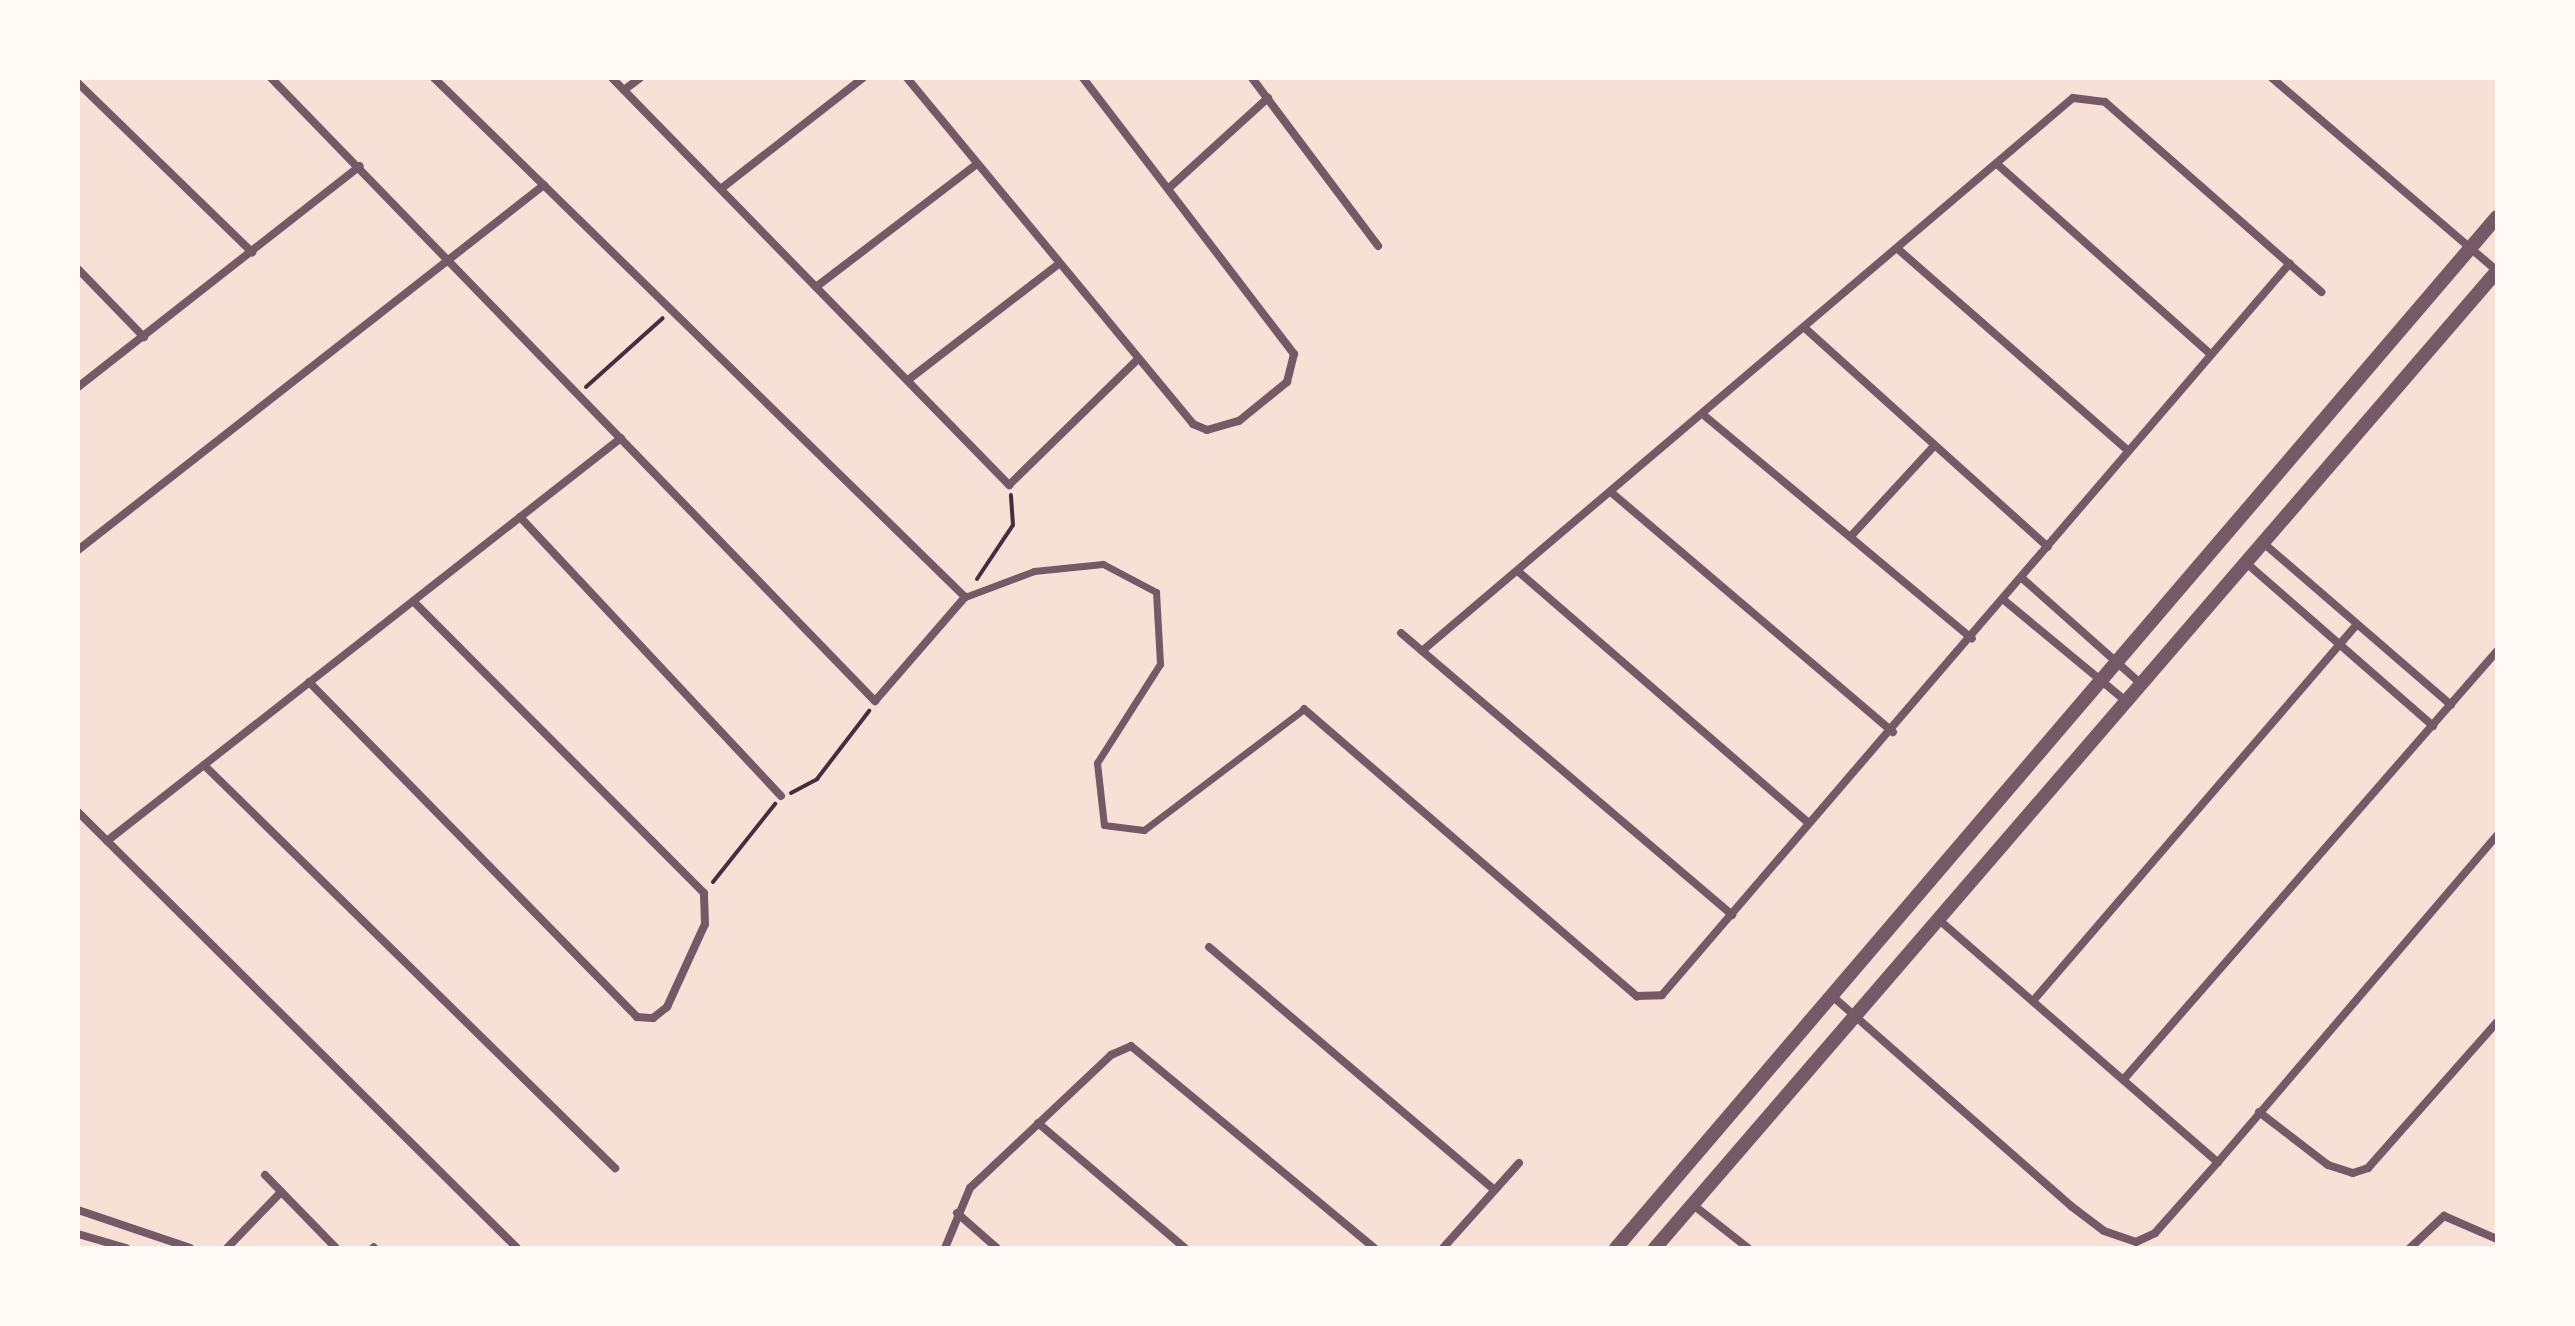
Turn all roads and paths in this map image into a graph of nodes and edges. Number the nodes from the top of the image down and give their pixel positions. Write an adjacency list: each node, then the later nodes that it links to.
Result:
1 (271, 78): 14 (street)
2 (434, 78): 16 (street)
3 (612, 78): 11 (street)
4 (640, 78): 11 (street)
5 (863, 78): 17 (street)
6 (907, 78): 15 (street)
7 (1083, 78): 18 (street)
8 (1252, 78): 12 (street)
9 (2272, 78): 22 (street)
10 (78, 83): 23 (street)
11 (624, 90): 17 (street)
12 (1268, 98): 18 (street); 20 (street)
13 (1997, 164): 21 (street); 25 (street); 34 (street)
14 (360, 166): 23 (street); 24 (street)
15 (974, 166): 26 (street); 29 (street)
16 (544, 185): 24 (street); 31 (street)
17 (722, 188): 29 (street)
18 (1169, 188): 35 (street)
19 (2497, 217): 22 (street)
20 (1378, 246)
21 (1899, 250): 32 (street); 42 (street)
22 (2469, 250): 28 (street); 62 (street)
23 (252, 252): 33 (street)
24 (452, 257): 38 (street); 49 (street)
25 (2290, 263): 30 (street); 34 (street)
26 (1056, 266): 35 (street); 36 (street)
27 (78, 269): 33 (street)
28 (2497, 271): 47 (street)
29 (816, 287): 36 (street)
30 (2321, 292)
31 (670, 312): 38 (path); 53 (street)
32 (1807, 330): 39 (street); 41 (street)
33 (144, 337): 37 (street)
34 (2210, 354): 42 (street)
35 (1137, 360): 43 (street)
36 (908, 380): 43 (street)
37 (78, 387)
38 (579, 393): 40 (street)
39 (1706, 417): 44 (street); 46 (street)
40 (621, 438): 45 (street); 53 (street)
41 (1934, 446): 46 (street); 48 (street)
42 (2129, 451): 48 (street)
43 (1009, 485): 53 (path)
44 (1612, 493): 51 (street); 70 (street)
45 (520, 517): 54 (street); 72 (street)
46 (1852, 535): 58 (street)
47 (2261, 541): 50 (street); 56 (street)
48 (2048, 547): 52 (street)
49 (78, 550)
50 (2243, 561): 59 (street); 65 (street)
51 (1520, 573): 60 (street); 74 (street)
52 (2023, 579): 55 (street); 62 (street)
53 (965, 597): 68 (street)
54 (413, 601): 64 (street); 64 (street)
55 (2005, 601): 58 (street); 63 (street)
56 (2356, 626): 59 (street); 67 (street)
57 (1401, 633): 60 (street)
58 (1972, 639): 70 (street)
59 (2339, 645): 69 (street); 81 (street)
60 (1422, 651): 77 (street)
61 (2497, 651): 67 (street)
62 (2118, 663): 63 (street); 65 (street)
63 (2101, 680): 66 (street); 80 (street)
64 (309, 682): 71 (street)
65 (2140, 683): 66 (street)
66 (2126, 701): 78 (street)
67 (2451, 705): 69 (street)
68 (1304, 709): 77 (street)
69 (2433, 726): 84 (street)
70 (1893, 732): 74 (street)
71 (204, 765): 76 (street); 89 (street)
72 (781, 796)
73 (78, 812): 76 (street)
74 (1809, 823): 77 (street)
75 (2497, 835): 85 (street)
76 (107, 841): 102 (street)
77 (1732, 915)
78 (1937, 918): 81 (street); 82 (street)
79 (1209, 947): 91 (street)
80 (1831, 995): 82 (street); 108 (street)
81 (2033, 1001): 84 (street)
82 (1855, 1015): 87 (street); 93 (street)
83 (2497, 1022): 85 (street)
84 (2124, 1079): 87 (street)
85 (2259, 1112): 87 (street)
86 (1038, 1123): 95 (street); 105 (street); 106 (street)
87 (2218, 1162)
88 (1519, 1163): 91 (street)
89 (615, 1168)
90 (265, 1175): 92 (street)
91 (1492, 1188): 107 (street)
92 (281, 1192): 100 (street); 101 (street)
93 (1691, 1203): 109 (street); 110 (street)
94 (78, 1210): 99 (street)
95 (957, 1213): 103 (street); 104 (street)
96 (78, 1234): 98 (street)
97 (2497, 1239): 111 (street)
98 (126, 1248)
99 (190, 1248)
100 (227, 1248)
101 (336, 1248)
102 (517, 1248)
103 (945, 1248)
104 (997, 1248)
105 (1185, 1248)
106 (1374, 1248)
107 (1443, 1248)
108 (1616, 1248)
109 (1655, 1248)
110 (1748, 1248)
111 (2410, 1248)

